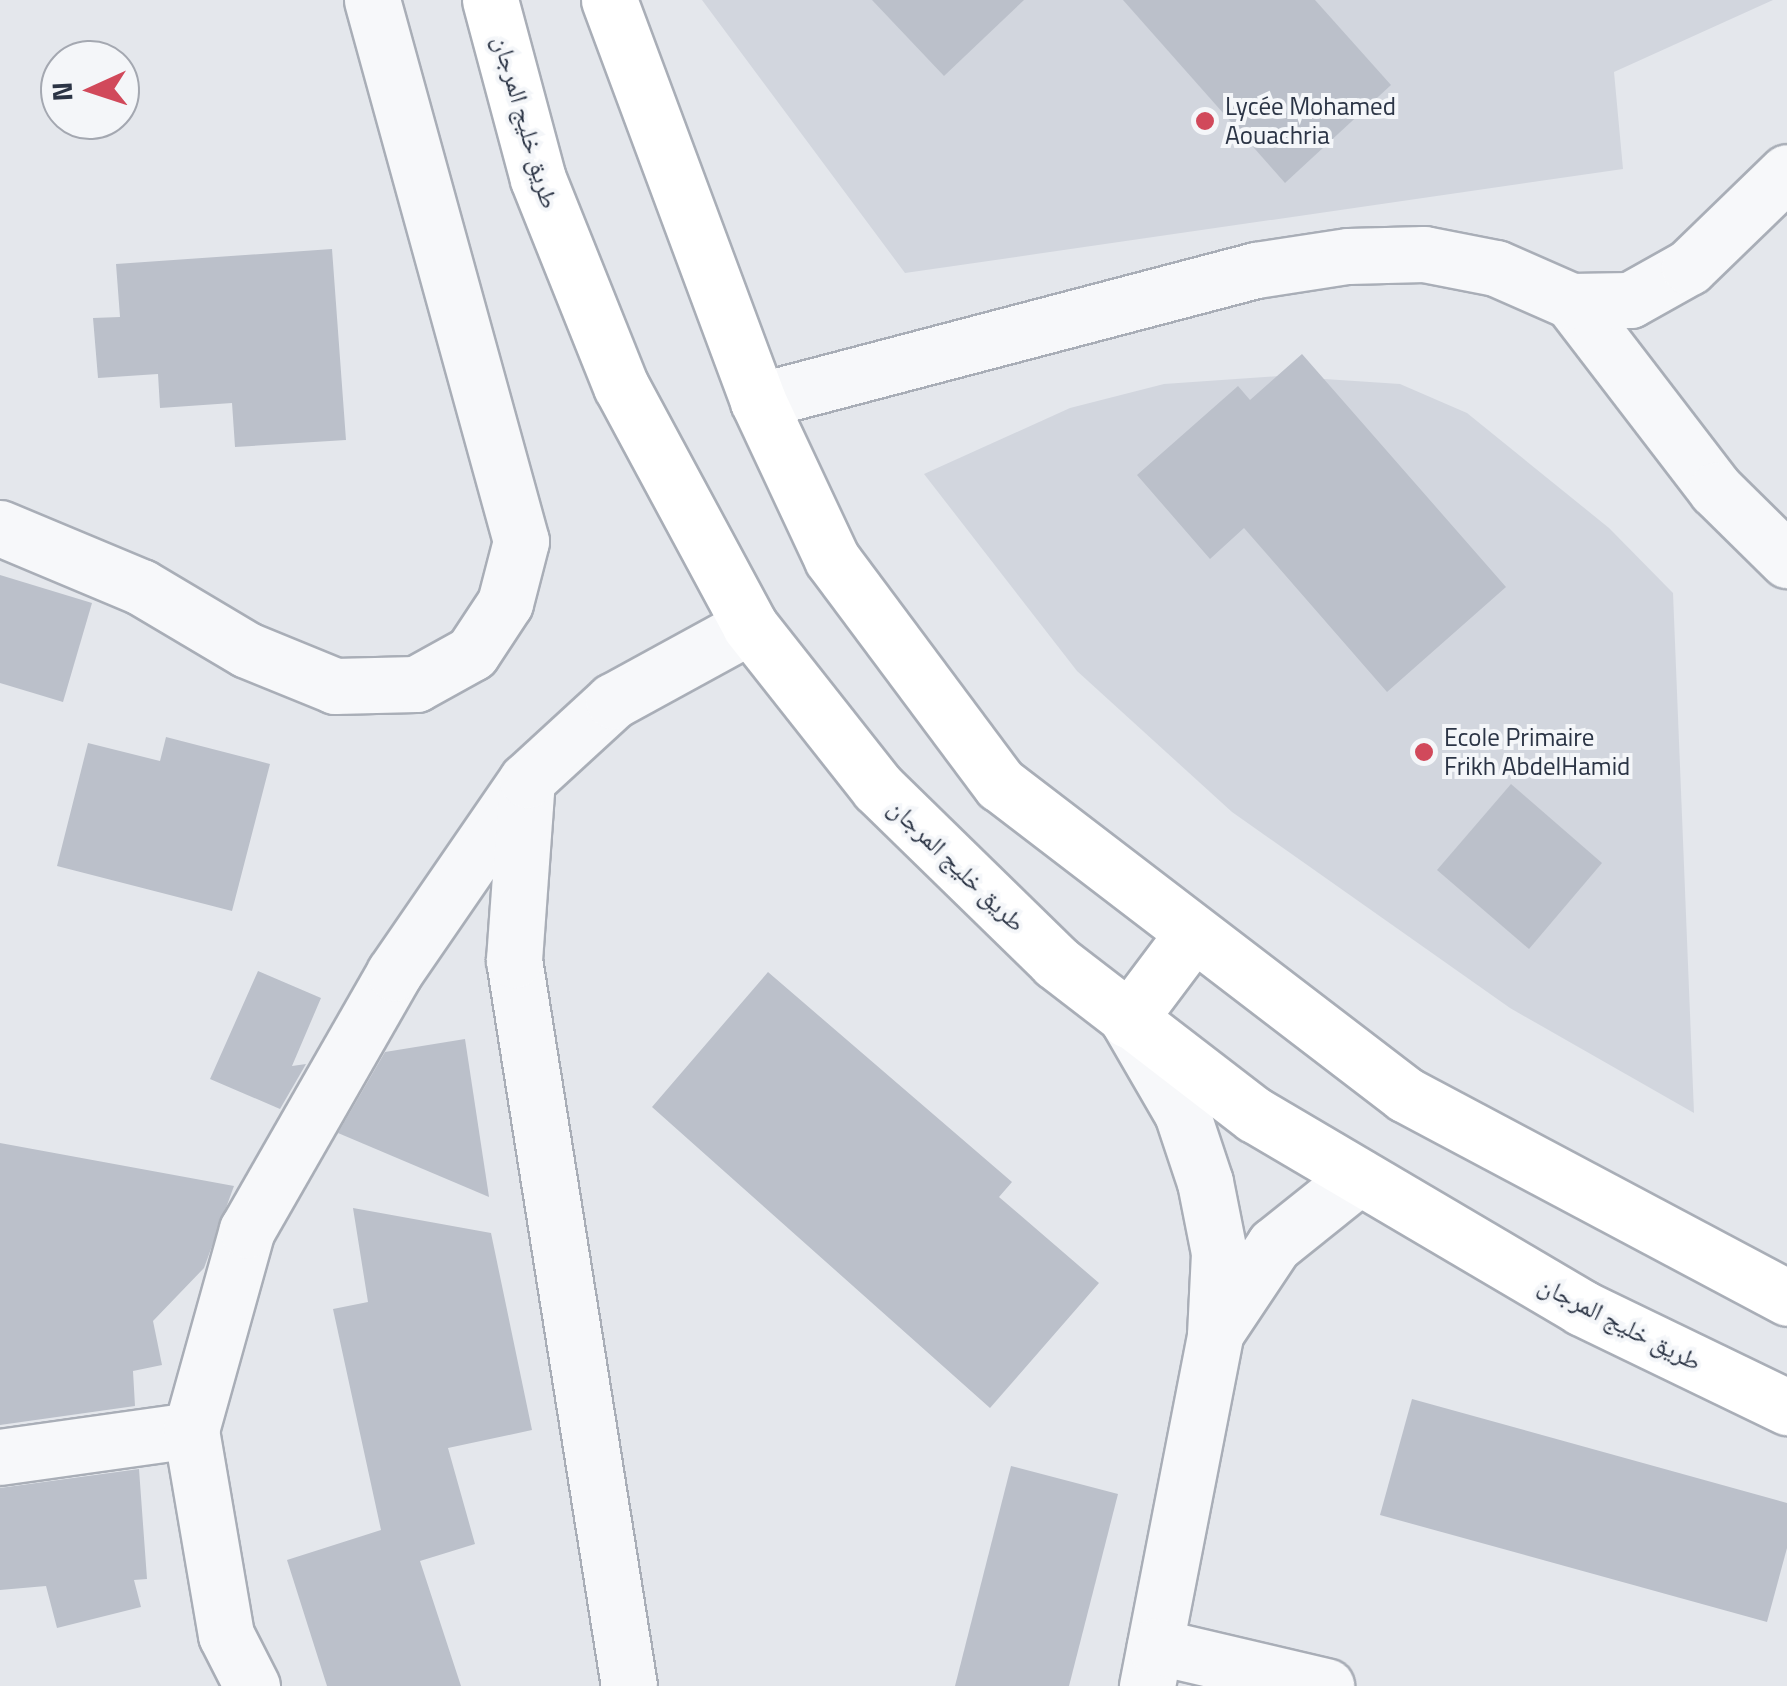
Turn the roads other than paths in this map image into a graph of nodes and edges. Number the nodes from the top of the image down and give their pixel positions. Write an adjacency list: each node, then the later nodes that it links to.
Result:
1 (372, 0): 7 (street)
2 (490, 0): 9 (main road, طريق خليج المرجان)
3 (609, 0): 6 (main road)
4 (1787, 172): 5 (street)
5 (1571, 301): 6 (street); 8 (street)
6 (758, 401): 11 (main road)
7 (0, 528)
8 (1787, 560)
9 (750, 626): 10 (street); 12 (main road, طريق خليج المرجان)
10 (527, 780): 17 (street); 21 (street)
11 (1192, 936): 12 (main road); 14 (main road)
12 (1128, 1020): 13 (main road, طريق خليج المرجان); 15 (street)
13 (1359, 1177): 15 (street); 16 (main road, طريق خليج المرجان)
14 (1787, 1298)
15 (1214, 1336): 19 (street)
16 (1787, 1408)
17 (191, 1430): 18 (street); 20 (street)
18 (0, 1457)
19 (1151, 1666): 22 (street)
20 (252, 1686)
21 (629, 1686)
22 (1326, 1686)

